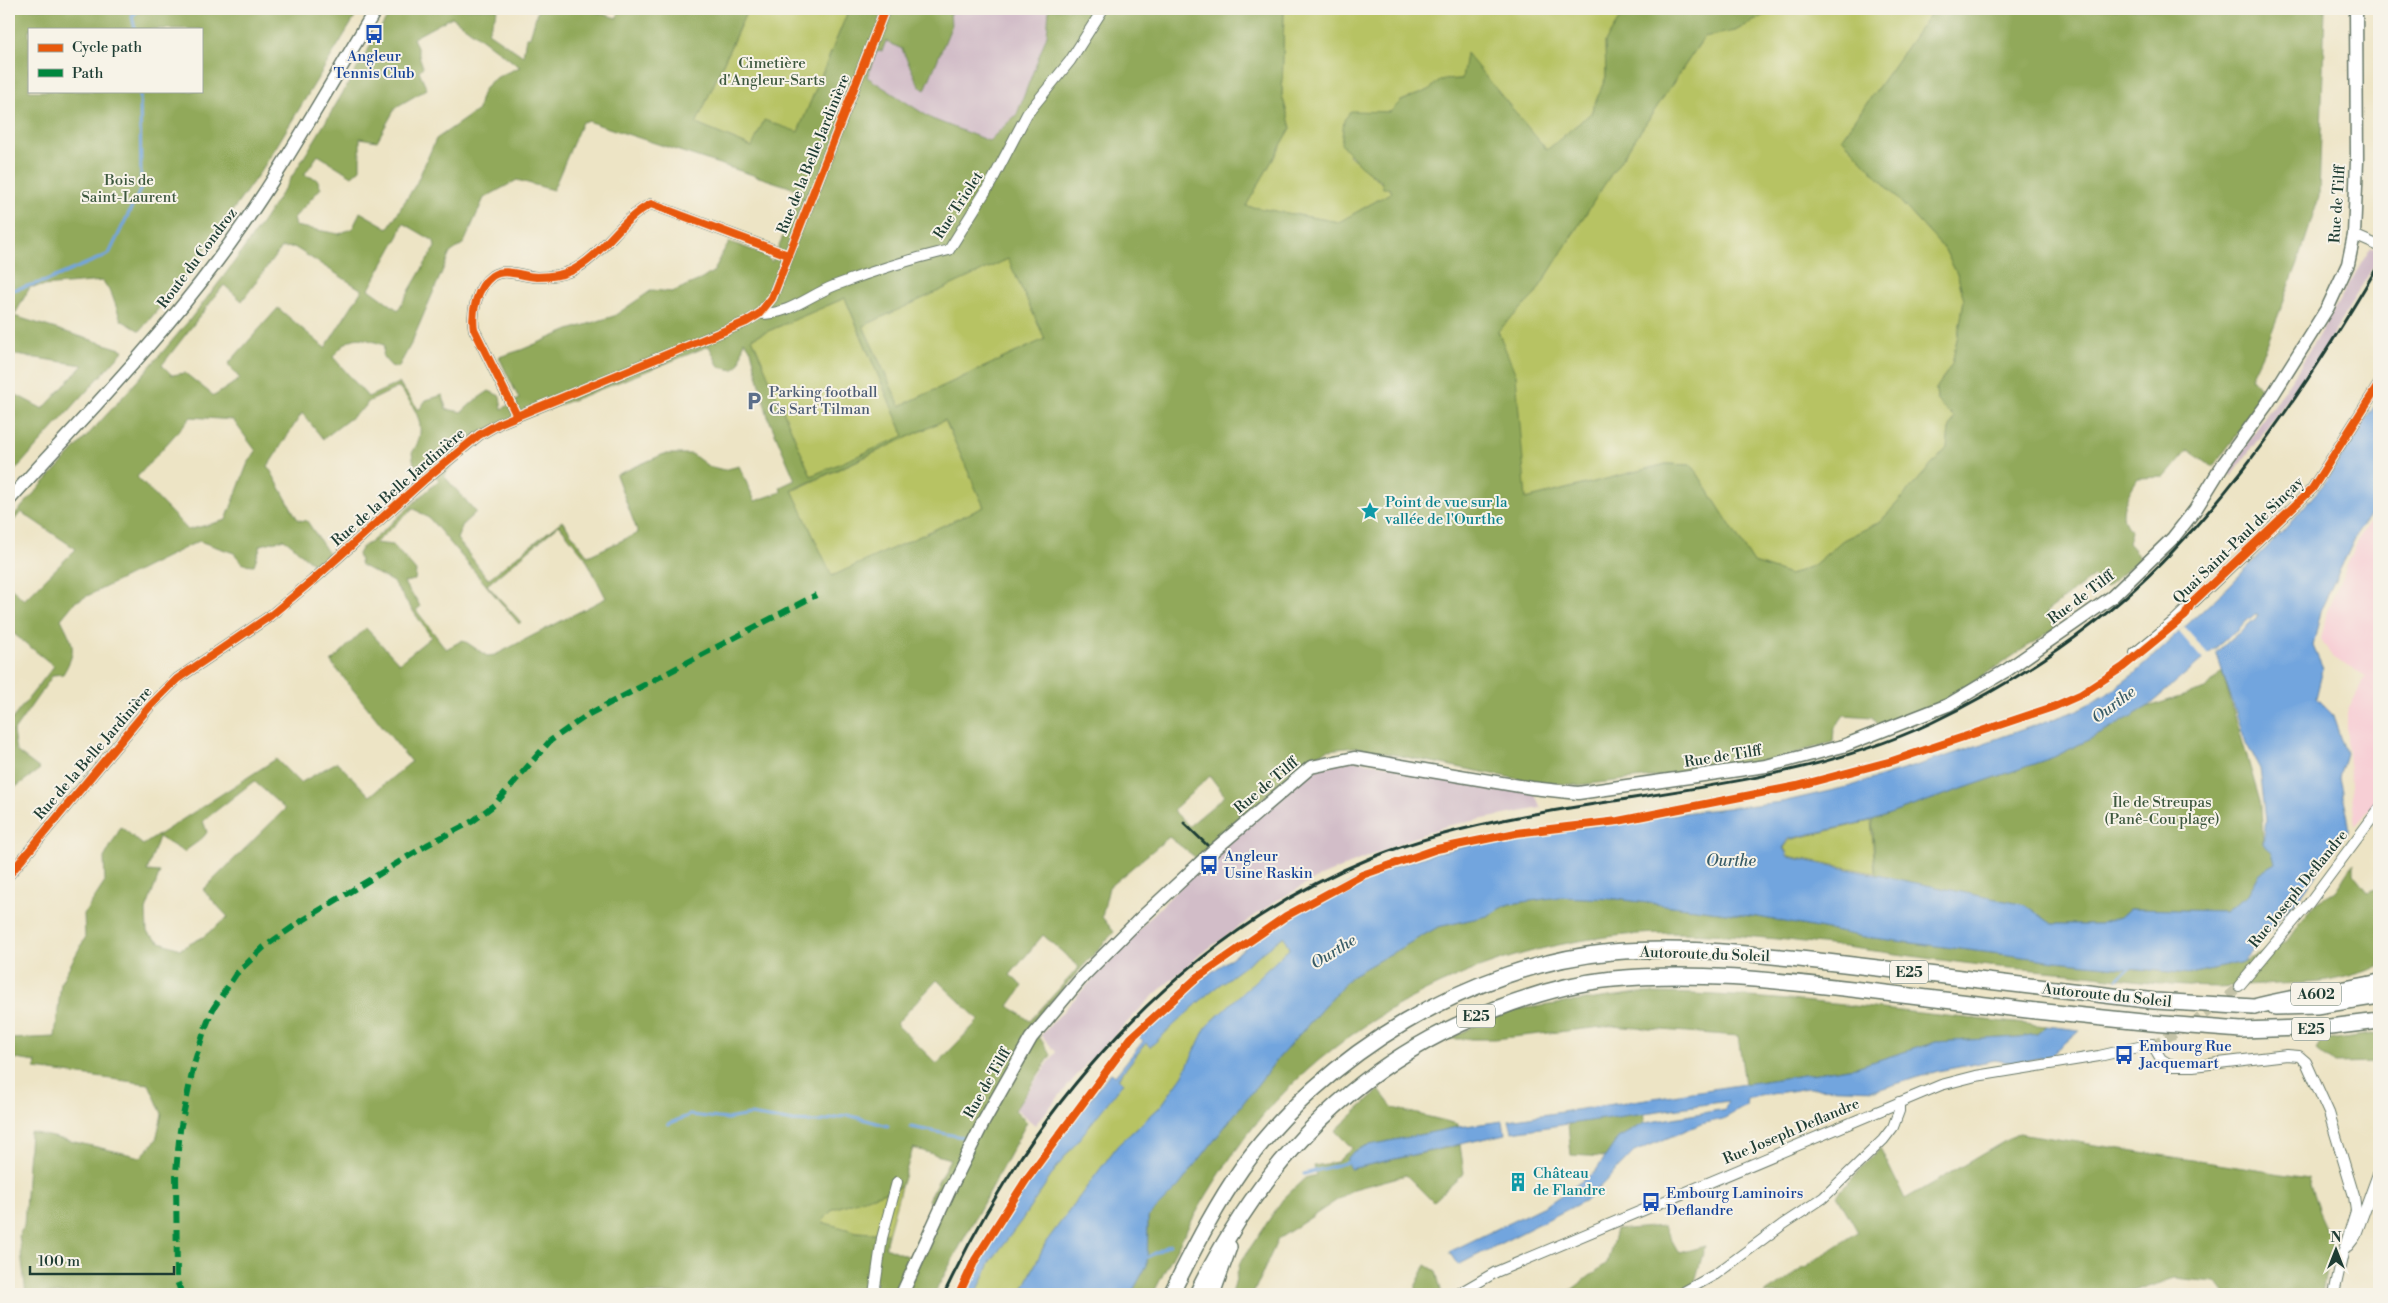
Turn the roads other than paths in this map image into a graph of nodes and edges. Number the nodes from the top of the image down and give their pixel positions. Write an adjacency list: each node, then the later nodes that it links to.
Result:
1 (376, 9): 11 (main road, Route du Condroz)
2 (885, 9): 7 (street, Rue de la Belle Jardinière)
3 (1103, 9): 8 (street, Rue Triolet)
4 (2356, 9): 5 (main road, Rue de Tilff)
5 (2354, 235): 6 (street); 26 (main road, Rue de Tilff)
6 (2379, 246)
7 (788, 255): 8 (street, Rue de la Belle Jardinière); 10 (street)
8 (759, 314): 10 (street, Rue de la Belle Jardinière)
9 (2379, 384): 12 (street, Quai Saint-Paul de Sinçay)
10 (517, 416): 14 (street, Rue de la Belle Jardinière)
11 (9, 500)
12 (2135, 653)
13 (2379, 809): 16 (street, Rue Joseph Deflandre)
14 (10, 869)
15 (2379, 982): 18 (highway, A602)
16 (2239, 986)
17 (2379, 996): 18 (highway, Autoroute du Soleil / E25)
18 (2254, 1007): 27 (highway, Autoroute du Soleil / E25, bridge)
19 (2379, 1021): 23 (highway, Autoroute du Soleil / E25, bridge)
20 (1899, 1102): 24 (street, Rue Joseph Deflandre); 30 (street, Rue Joseph Deflandre); 31 (street)
21 (2379, 1171): 24 (street)
22 (897, 1182): 25 (street)
23 (1231, 1233): 28 (highway, Autoroute du Soleil / E25); 29 (highway)
24 (2343, 1253): 32 (street)
25 (874, 1294)
26 (902, 1294)
27 (1171, 1294)
28 (1197, 1294)
29 (1212, 1294)
30 (1458, 1294)
31 (1680, 1294)
32 (2334, 1294)

